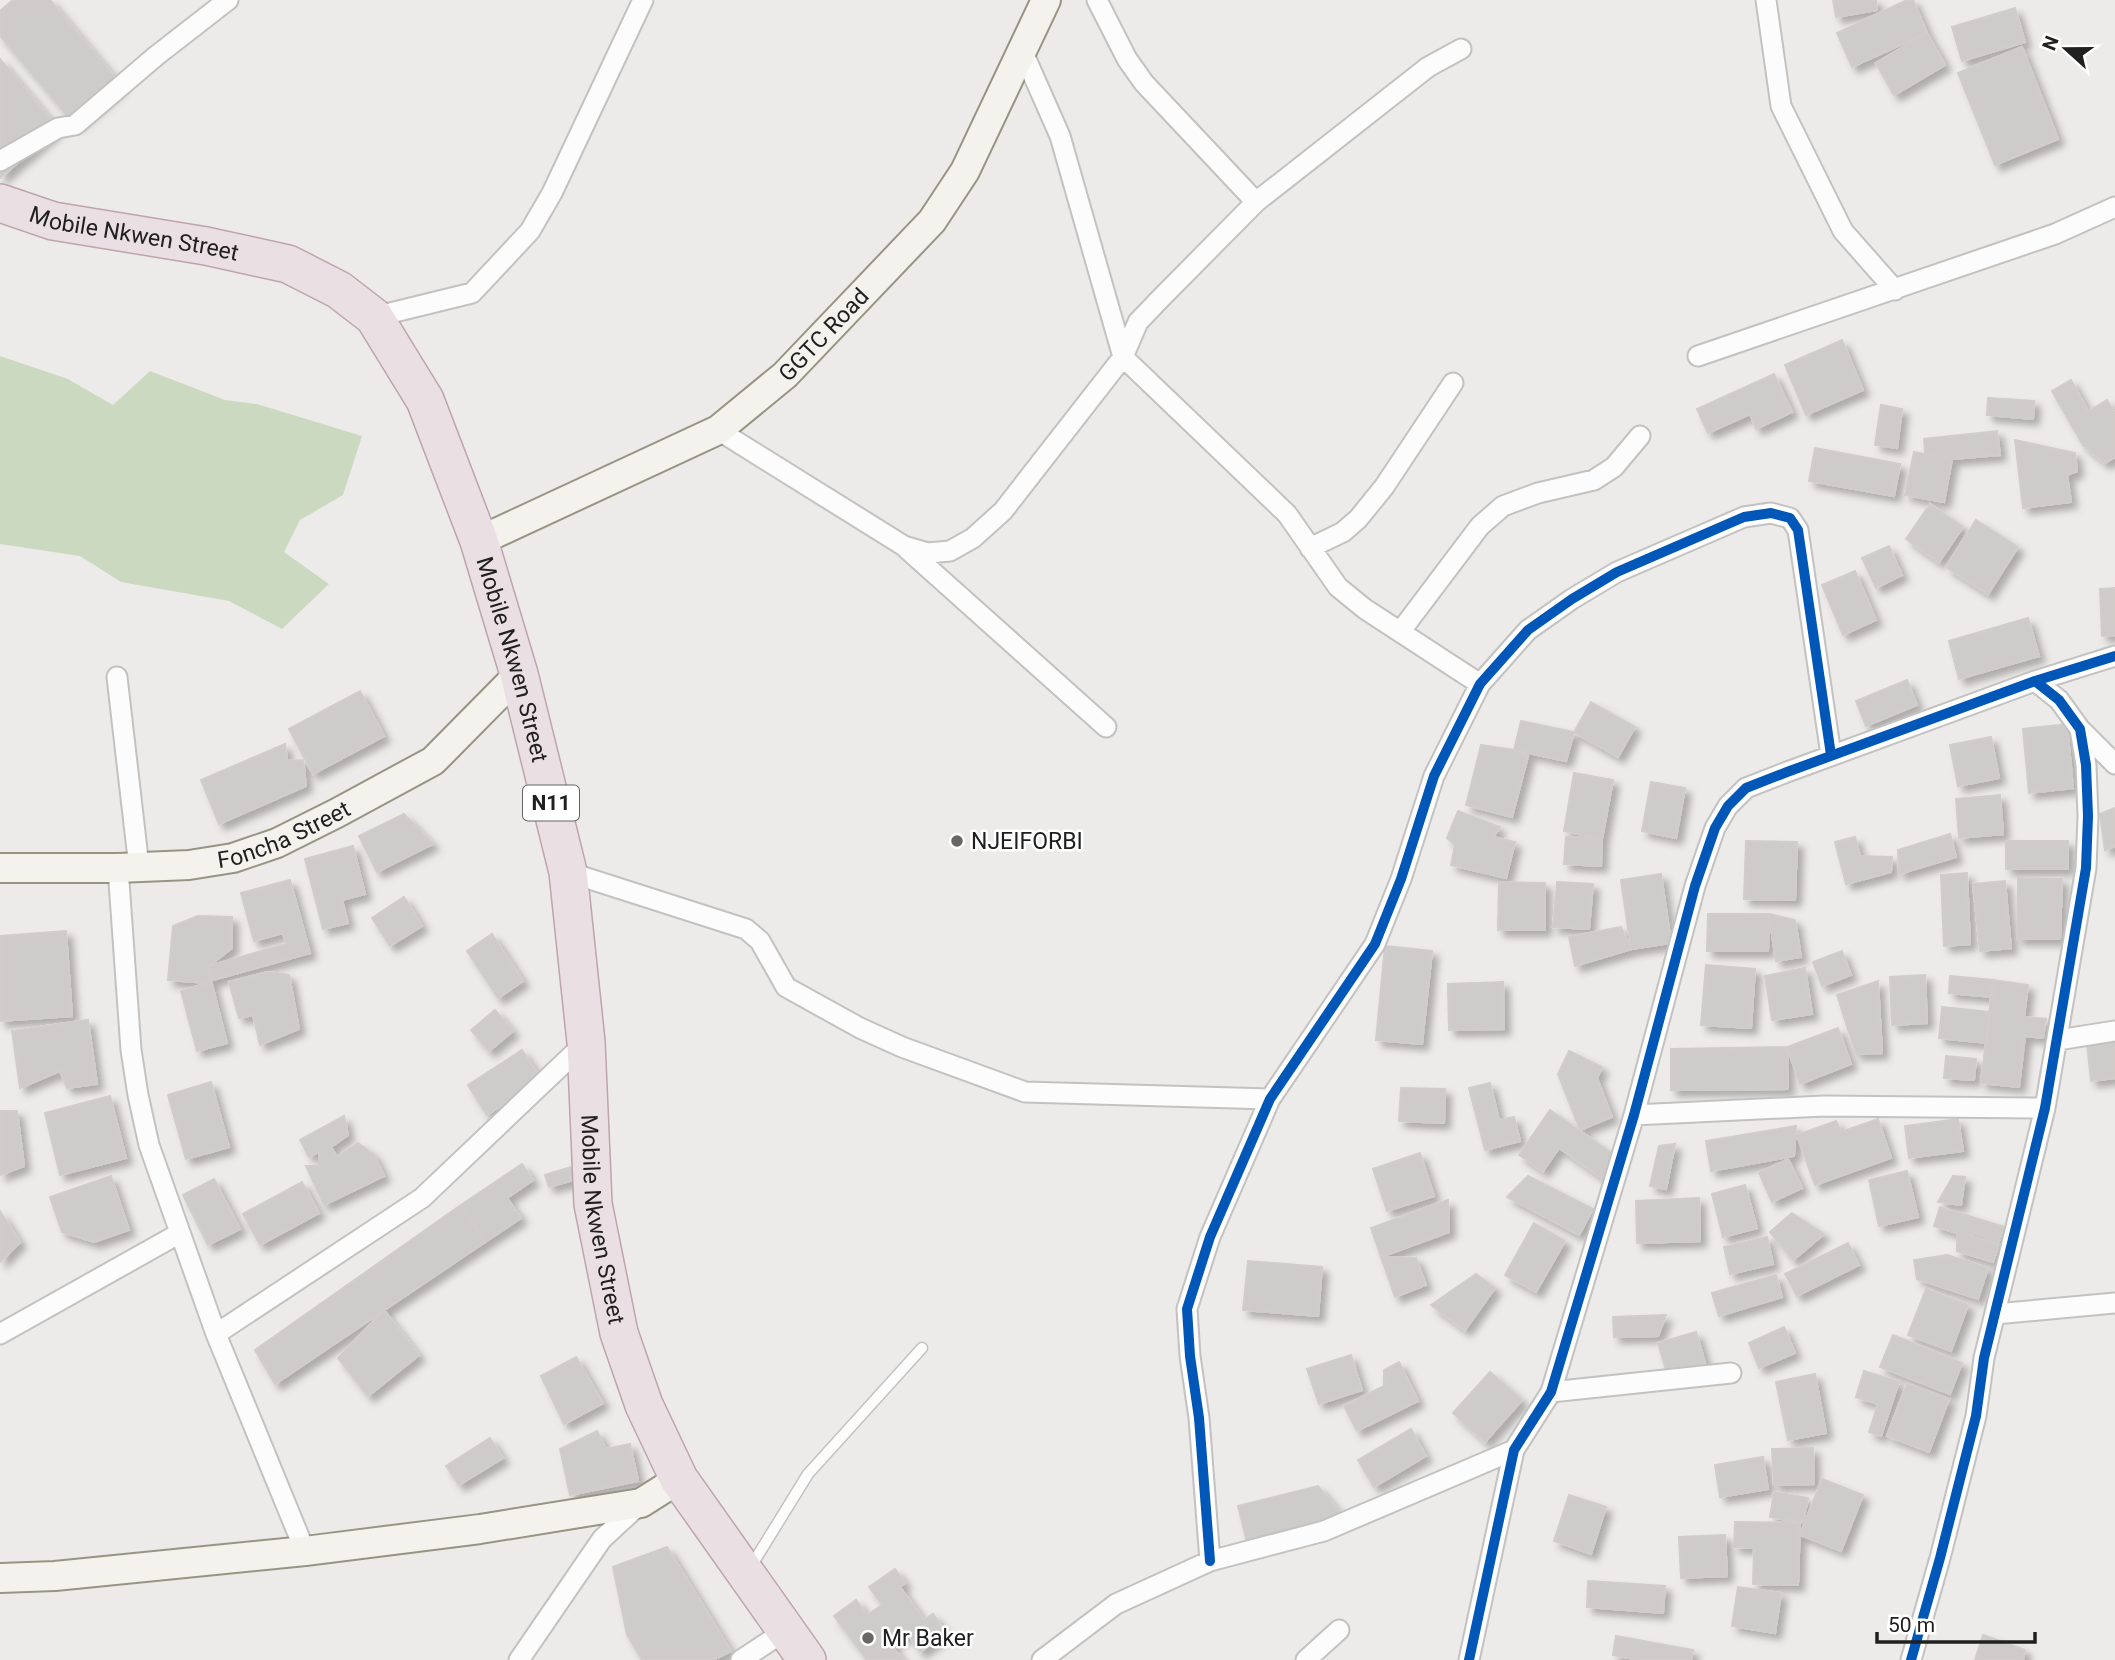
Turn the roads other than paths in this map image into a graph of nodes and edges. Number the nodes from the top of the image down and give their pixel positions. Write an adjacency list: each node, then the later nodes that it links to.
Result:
1 (228, 0): 8 (street)
2 (643, 0): 13 (street)
3 (1097, 0): 9 (street)
4 (1766, 0): 12 (street)
5 (1042, 1): 7 (street, GGTC Road)
6 (1461, 49): 9 (street)
7 (1022, 50): 15 (street); 17 (street, GGTC Road)
8 (0, 161)
9 (1256, 202): 15 (street)
10 (0, 203): 13 (highway, Mobile Nkwen Street / N11)
11 (2115, 206): 12 (street)
12 (1895, 290): 14 (street)
13 (374, 317): 19 (highway, Mobile Nkwen Street / N11)
14 (1698, 356)
15 (1122, 357): 20 (street); 21 (street)
16 (1453, 383): 21 (street)
17 (718, 430): 19 (street, GGTC Road); 20 (street)
18 (1640, 436): 22 (street)
19 (479, 541): 24 (highway, Mobile Nkwen Street / N11)
20 (904, 546): 28 (street)
21 (1310, 548): 22 (street)
22 (1400, 632): 27 (street)
23 (2115, 656): 26 (street)
24 (519, 674): 32 (street, Foncha Street); 34 (highway, Mobile Nkwen Street / N11)
25 (117, 677): 32 (street)
26 (2035, 681): 29 (street); 30 (street)
27 (1480, 684): 30 (street); 38 (street)
28 (1106, 727)
29 (2080, 729): 31 (street); 36 (street)
30 (1831, 755): 40 (street)
31 (2115, 764)
32 (128, 867): 33 (street, Foncha Street); 41 (street)
33 (0, 868)
34 (568, 872): 37 (highway, Mobile Nkwen Street / N11); 38 (street)
35 (2115, 1031): 36 (street)
36 (2058, 1040): 39 (street)
37 (586, 1042): 45 (street); 50 (highway, Mobile Nkwen Street / N11)
38 (1270, 1099): 53 (street)
39 (2045, 1108): 40 (street); 43 (street)
40 (1634, 1115): 48 (street)
41 (180, 1233): 44 (street); 45 (street)
42 (2115, 1303): 43 (street)
43 (1995, 1314): 64 (street)
44 (0, 1334)
45 (216, 1334): 52 (street)
46 (922, 1348): 54 (lane)
47 (1731, 1373): 48 (street)
48 (1551, 1392): 49 (street)
49 (1514, 1450): 53 (street); 63 (street)
50 (679, 1479): 51 (street); 54 (highway, Mobile Nkwen Street / N11)
51 (641, 1503): 52 (street); 58 (street)
52 (305, 1550): 55 (street)
53 (1210, 1561): 61 (street)
54 (746, 1574): 57 (highway, Mobile Nkwen Street / N11)
55 (0, 1578)
56 (1339, 1630): 62 (street)
57 (785, 1631): 59 (street); 60 (highway, Mobile Nkwen Street / N11)
58 (519, 1660)
59 (741, 1660)
60 (807, 1660)
61 (1042, 1660)
62 (1306, 1660)
63 (1469, 1660)
64 (1911, 1660)

